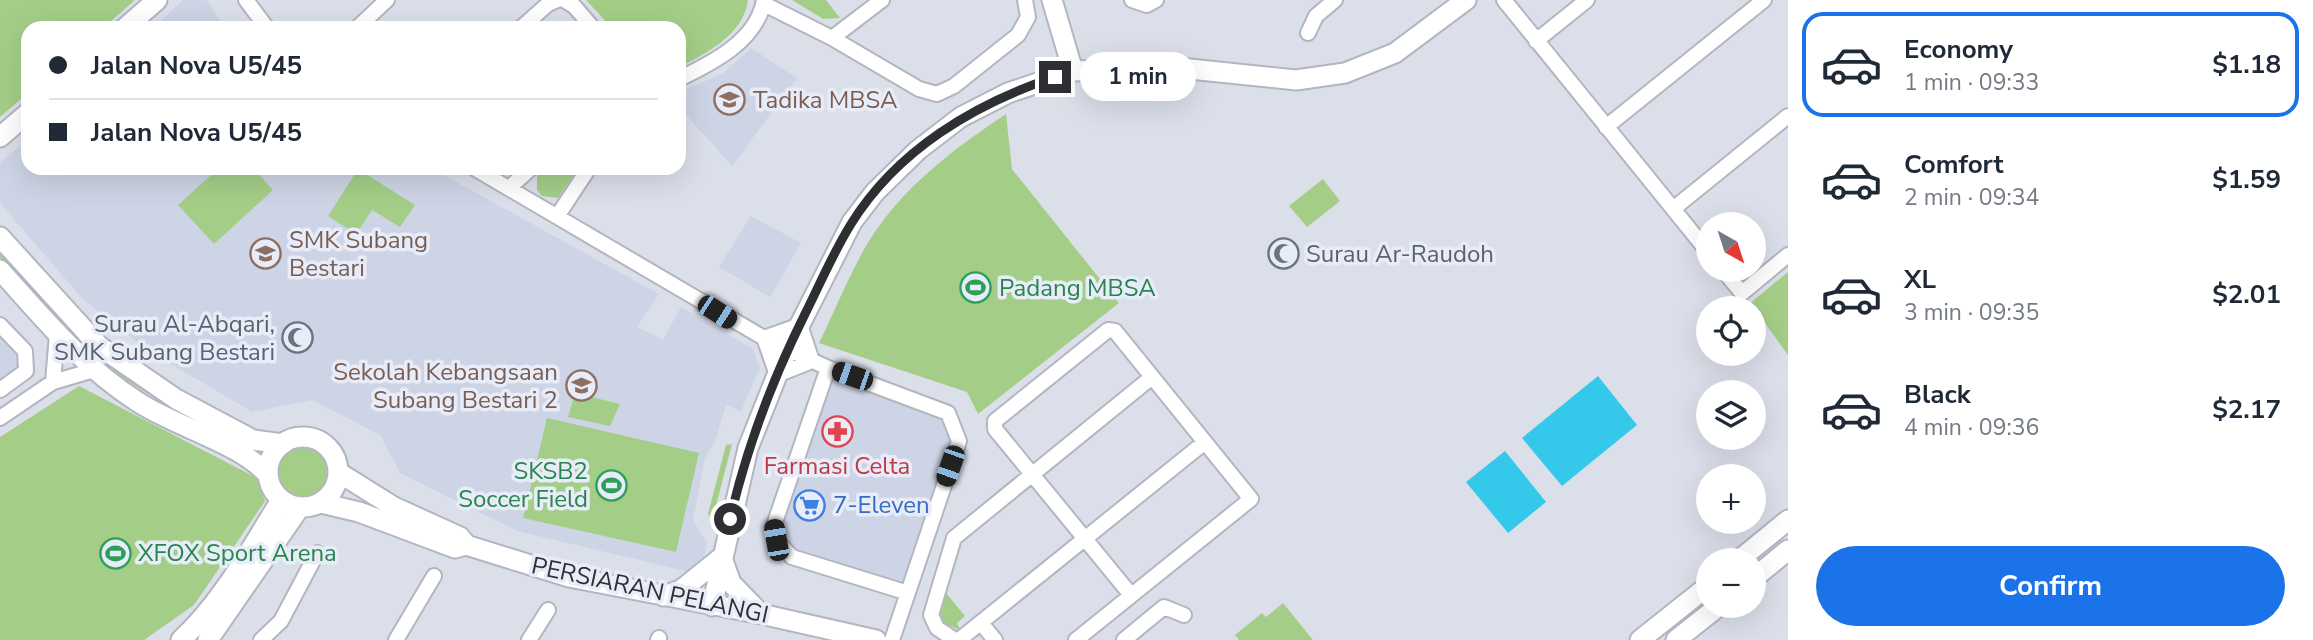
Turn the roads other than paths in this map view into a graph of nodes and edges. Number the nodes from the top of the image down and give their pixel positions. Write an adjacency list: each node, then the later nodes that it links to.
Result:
1 (157, 0): 17 (street)
2 (246, 0): 18 (street)
3 (387, 0): 19 (street)
4 (557, 0): 20 (street)
5 (564, 0): 21 (street)
6 (882, 0): 24 (street)
7 (1025, 0): 24 (street)
8 (1052, 0): 22 (street)
9 (1132, 0): 10 (street)
10 (1156, 0)
11 (1335, 0): 23 (street)
12 (1466, 0): 26 (street)
13 (1504, 0): 25 (street)
14 (1587, 0): 25 (street)
15 (1764, 0): 32 (street)
16 (764, 2): 24 (street); 28 (street)
17 (133, 21)
18 (262, 21)
19 (364, 21)
20 (529, 21)
21 (587, 21)
22 (1062, 33): 26 (street); 27 (street); 29 (street)
23 (1308, 33)
24 (832, 38)
25 (1536, 41): 32 (street)
26 (1108, 70): 27 (street)
27 (1073, 71): 29 (street)
28 (686, 75)
29 (1036, 83): 48 (street)
30 (1788, 116): 38 (street)
31 (21, 119): 33 (street)
32 (1606, 127): 38 (street)
33 (0, 137)
34 (486, 175): 37 (street)
35 (523, 175): 37 (street)
36 (584, 175): 39 (street)
37 (509, 188): 39 (street)
38 (1673, 209): 41 (street)
39 (558, 215): 50 (street)
40 (0, 237): 61 (street)
41 (1696, 237)
42 (1788, 255): 44 (street)
43 (0, 270): 49 (street)
44 (1766, 273)
45 (1733, 282): 46 (street)
46 (1755, 282)
47 (0, 325): 58 (street)
48 (800, 325): 50 (street); 51 (street); 52 (street)
49 (57, 334): 54 (street); 57 (street)
50 (764, 338): 51 (street); 55 (street)
51 (787, 350): 52 (street); 55 (street)
52 (812, 360): 53 (street); 55 (street)
53 (828, 368): 77 (street); 77 (street)
54 (93, 370): 57 (street); 64 (street)
55 (777, 375): 74 (street)
56 (1152, 377): 60 (street); 63 (street); 63 (street)
57 (53, 382): 59 (street)
58 (0, 390)
59 (0, 418)
60 (1205, 442): 69 (street); 80 (street)
61 (282, 444): 62 (street); 64 (street)
62 (338, 472): 66 (street); 70 (street, PERSIARAN PELANGI)
63 (1033, 474): 69 (street); 94 (street)
64 (268, 475): 65 (street)
65 (281, 500): 67 (street); 87 (street)
66 (321, 503): 67 (street); 70 (street, PERSIARAN PELANGI)
67 (300, 507): 88 (street)
68 (1788, 520): 71 (street)
69 (1085, 538): 80 (street); 86 (street)
70 (466, 545): 79 (street, PERSIARAN PELANGI)
71 (1754, 548)
72 (1788, 550): 75 (street)
73 (317, 553): 89 (street)
74 (722, 557): 79 (street); 81 (street); 83 (street)
75 (1766, 568)
76 (434, 576): 90 (street)
77 (905, 593): 93 (street)
78 (1696, 596): 98 (street)
79 (662, 597): 81 (street, PERSIARAN PELANGI)
80 (1135, 599): 96 (street)
81 (712, 606): 83 (street, PERSIARAN PELANGI)
82 (548, 610): 91 (street)
83 (761, 614): 92 (street, PERSIARAN PELANGI)
84 (1184, 615): 97 (street)
85 (1704, 618): 99 (street)
86 (981, 623): 94 (street); 95 (street)
87 (181, 640)
88 (208, 640)
89 (261, 640)
90 (396, 640)
91 (529, 640)
92 (876, 640)
93 (892, 640)
94 (957, 640)
95 (995, 640)
96 (1076, 640)
97 (1124, 640)
98 (1640, 640)
99 (1676, 640)

